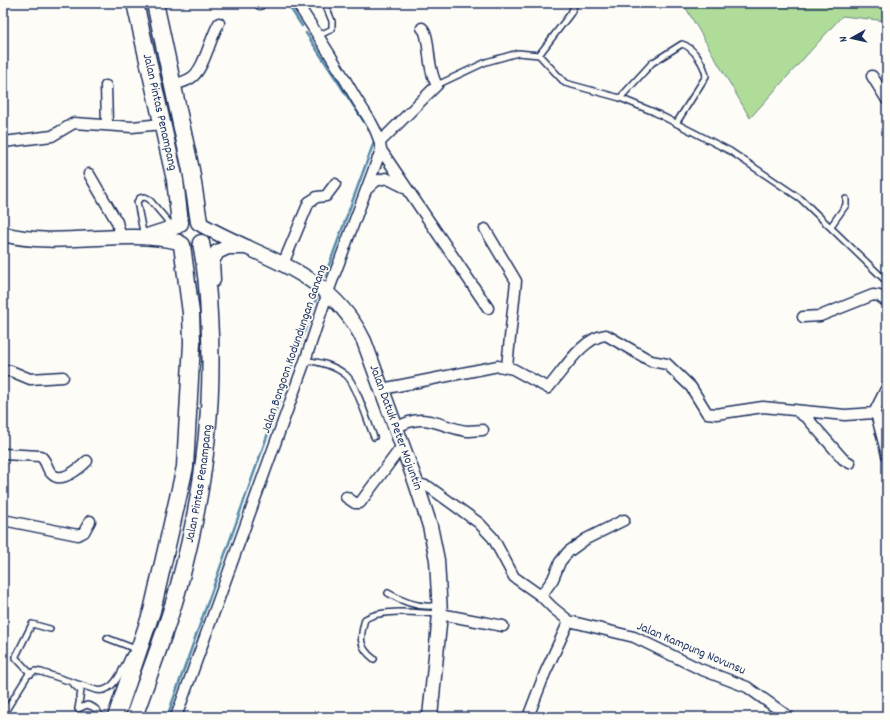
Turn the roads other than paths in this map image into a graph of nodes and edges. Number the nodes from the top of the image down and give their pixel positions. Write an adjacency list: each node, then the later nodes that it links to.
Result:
1 (135, 3): 18 (main road, Jalan Pintas Penampang)
2 (154, 3): 11 (main road, Jalan Pintas Penampang)
3 (297, 3): 8 (street)
4 (575, 3): 9 (lane)
5 (325, 4): 8 (lane)
6 (219, 23): 11 (street)
7 (422, 28): 12 (street)
8 (318, 36): 20 (street)
9 (539, 55): 12 (lane); 14 (lane)
10 (872, 76): 15 (street)
11 (173, 85): 26 (main road, Jalan Pintas Penampang)
12 (437, 85): 20 (street)
13 (106, 86): 17 (street)
14 (620, 98): 16 (lane); 16 (lane)
15 (887, 100)
16 (677, 122): 28 (lane)
17 (107, 124): 18 (street); 19 (street)
18 (162, 124): 27 (main road, Jalan Pintas Penampang)
19 (3, 144)
20 (381, 146): 23 (street); 24 (street, Jalan Bongoon Kodundungan Ganang)
21 (89, 174): 32 (street)
22 (335, 184): 36 (street)
23 (406, 188): 24 (street); 40 (street)
24 (366, 190): 38 (street, Jalan Bongoon Kodundungan Ganang)
25 (846, 200): 28 (lane)
26 (201, 223): 27 (main road); 33 (main road); 35 (main road, Jalan Datuk Peter Mojuntin)
27 (177, 225): 31 (main road); 31 (lane); 34 (main road)
28 (831, 226): 37 (lane)
29 (485, 229): 44 (street)
30 (4, 231): 32 (main road)
31 (145, 236): 32 (main road); 34 (main road)
32 (121, 238)
33 (201, 243): 34 (main road); 42 (main road, Jalan Pintas Penampang)
34 (181, 244): 67 (main road, Jalan Pintas Penampang)
35 (246, 248): 36 (main road, Jalan Datuk Peter Mojuntin); 42 (main road)
36 (283, 264): 38 (main road, Jalan Datuk Peter Mojuntin)
37 (887, 282)
38 (328, 292): 43 (street, Jalan Bongoon Kodundungan Ganang); 48 (main road, Jalan Datuk Peter Mojuntin)
39 (887, 302): 41 (street)
40 (488, 308)
41 (804, 318)
42 (210, 328): 79 (main road, Jalan Pintas Penampang)
43 (305, 361): 53 (lane); 80 (street, Jalan Bongoon Kodundungan Ganang)
44 (507, 366): 48 (street); 49 (street)
45 (3, 370): 46 (street)
46 (63, 377)
47 (887, 387): 50 (street)
48 (382, 389): 51 (main road, Jalan Datuk Peter Mojuntin)
49 (795, 410): 50 (street); 58 (street)
50 (874, 413): 55 (street)
51 (396, 428): 52 (street); 54 (main road, Jalan Datuk Peter Mojuntin)
52 (483, 430)
53 (374, 437)
54 (402, 446): 59 (main road, Jalan Datuk Peter Mojuntin); 60 (street)
55 (887, 455)
56 (4, 458): 57 (street)
57 (87, 461)
58 (850, 463)
59 (416, 483): 65 (street, Jalan Kampung Novunsu); 66 (main road, Jalan Datuk Peter Mojuntin)
60 (346, 497)
61 (3, 520): 63 (street)
62 (624, 520): 65 (street)
63 (90, 521)
64 (388, 593): 66 (lane)
65 (541, 596): 68 (street, Jalan Kampung Novunsu)
66 (440, 609): 69 (street); 73 (lane); 81 (main road, Jalan Datuk Peter Mojuntin)
67 (152, 611): 72 (lane); 78 (main road, Jalan Pintas Penampang)
68 (569, 621): 82 (street); 83 (street, Jalan Kampung Novunsu)
69 (503, 626)
70 (50, 628): 74 (lane)
71 (107, 638): 72 (lane)
72 (133, 648): 75 (lane)
73 (374, 659)
74 (31, 674): 75 (lane); 76 (lane)
75 (74, 684): 77 (lane)
76 (3, 715)
77 (101, 717)
78 (116, 717)
79 (134, 717)
80 (176, 717)
81 (430, 717)
82 (528, 717)
83 (789, 717)

